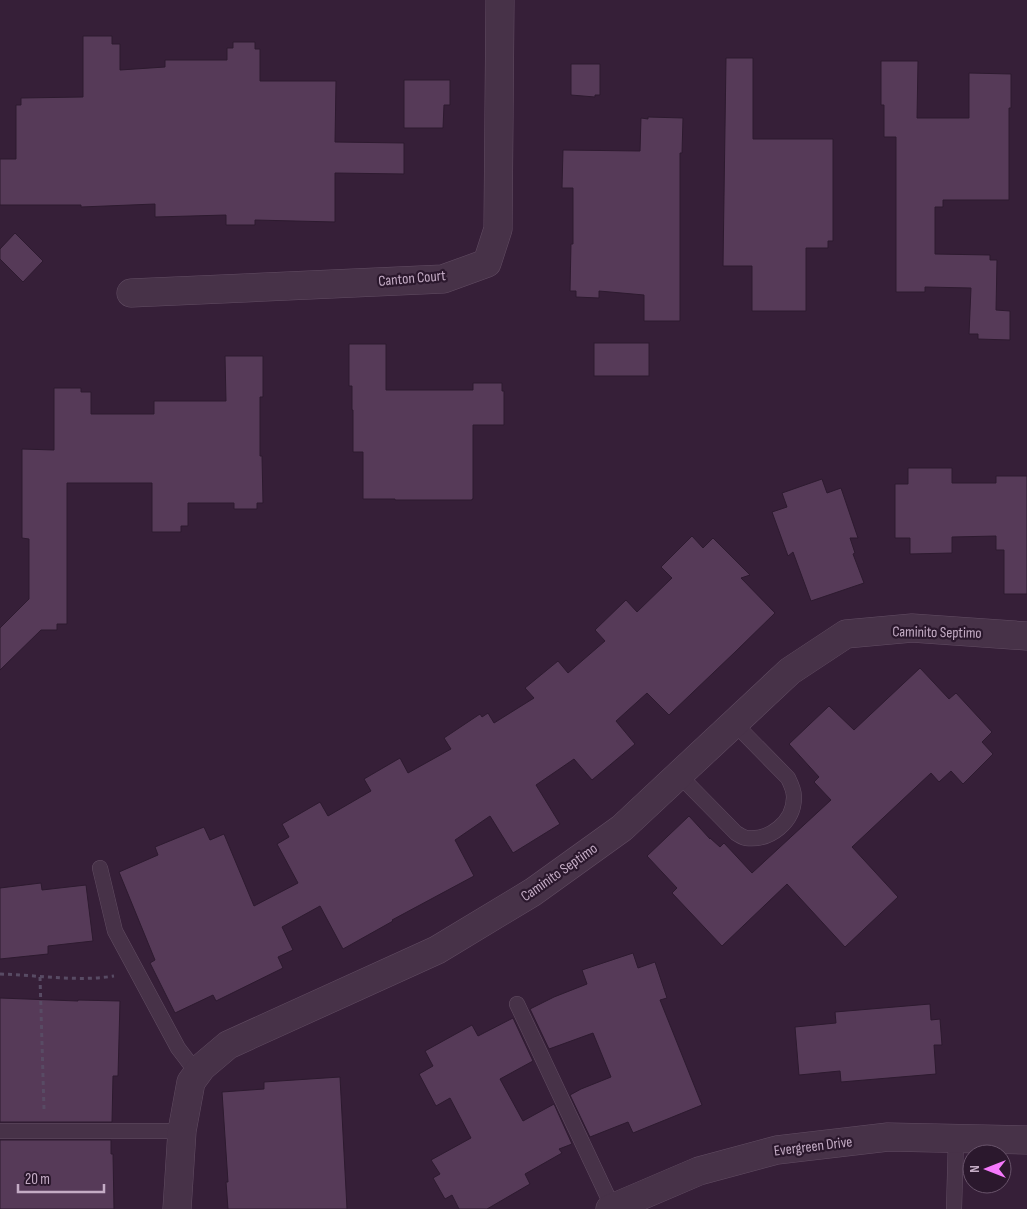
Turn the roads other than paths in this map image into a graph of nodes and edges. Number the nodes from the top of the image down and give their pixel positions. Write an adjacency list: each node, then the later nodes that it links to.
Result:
1 (500, 0): 2 (street, Canton Court)
2 (130, 293)
3 (1027, 636): 4 (street, Caminito Septimo)
4 (734, 723): 5 (street, Caminito Septimo); 5 (lane)
5 (678, 775): 8 (street, Caminito Septimo)
6 (100, 868): 8 (lane)
7 (517, 1004): 13 (lane)
8 (197, 1073): 10 (street, Caminito Septimo)
9 (0, 1131): 10 (lane)
10 (182, 1131): 14 (street, Caminito Septimo)
11 (956, 1139): 12 (street, Evergreen Drive); 13 (street, Evergreen Drive); 15 (lane)
12 (1027, 1140)
13 (612, 1208)
14 (177, 1209)
15 (954, 1209)

